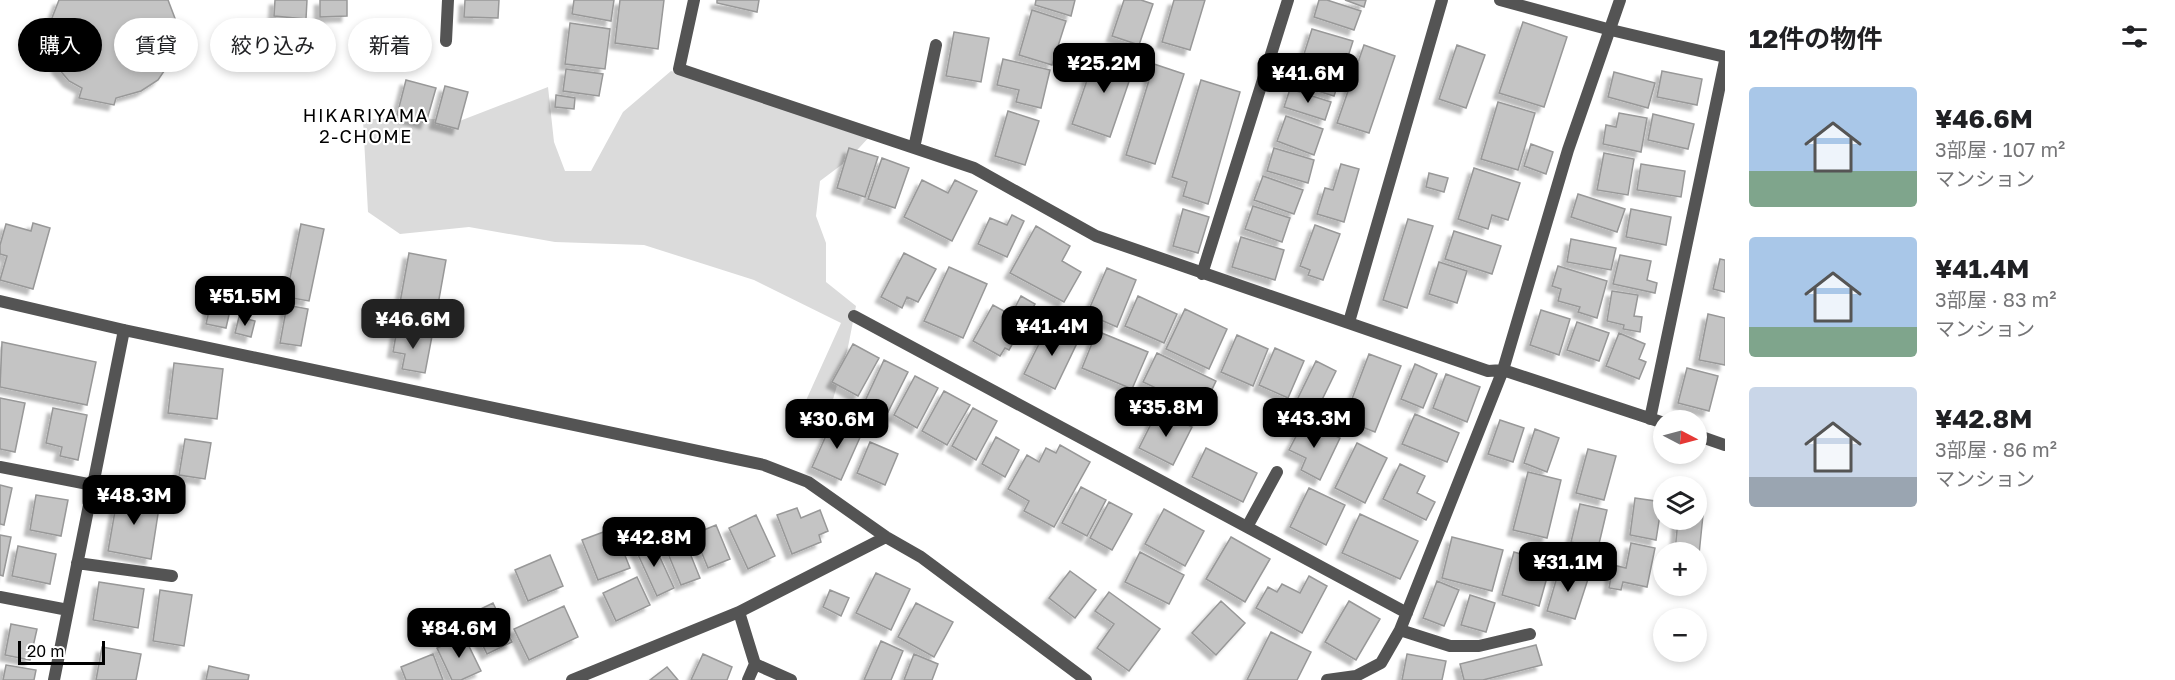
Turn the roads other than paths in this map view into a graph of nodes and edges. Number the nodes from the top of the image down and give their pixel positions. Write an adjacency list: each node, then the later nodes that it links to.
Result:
1 (448, 0): 8 (street)
2 (694, 0): 11 (street)
3 (1288, 0): 12 (street)
4 (1442, 0): 15 (street)
5 (1500, 0): 7 (street)
6 (1620, 0): 7 (street)
7 (1611, 30): 10 (street); 17 (street)
8 (446, 40)
9 (936, 45): 11 (street)
10 (1725, 59): 18 (street)
11 (914, 148): 12 (street)
12 (1202, 274): 15 (street)
13 (0, 301): 16 (street)
14 (854, 316): 25 (street)
15 (1349, 322): 17 (street)
16 (124, 330): 24 (street); 26 (street)
17 (1503, 370): 18 (street); 32 (street)
18 (1650, 418): 19 (street)
19 (1653, 419)
20 (1707, 439): 21 (street)
21 (1725, 445)
22 (0, 467): 24 (street)
23 (1277, 472): 25 (street)
24 (93, 485): 27 (street)
25 (1247, 527): 32 (street)
26 (886, 537): 31 (street); 40 (street)
27 (77, 563): 28 (street); 30 (street)
28 (172, 576)
29 (0, 597): 30 (street)
30 (68, 610): 36 (street)
31 (739, 612): 35 (street); 37 (street)
32 (1407, 613): 33 (street)
33 (1400, 630): 34 (street); 41 (street)
34 (1530, 634)
35 (755, 664): 38 (street); 39 (street)
36 (54, 680)
37 (572, 680)
38 (748, 680)
39 (791, 680)
40 (1086, 680)
41 (1327, 680)

